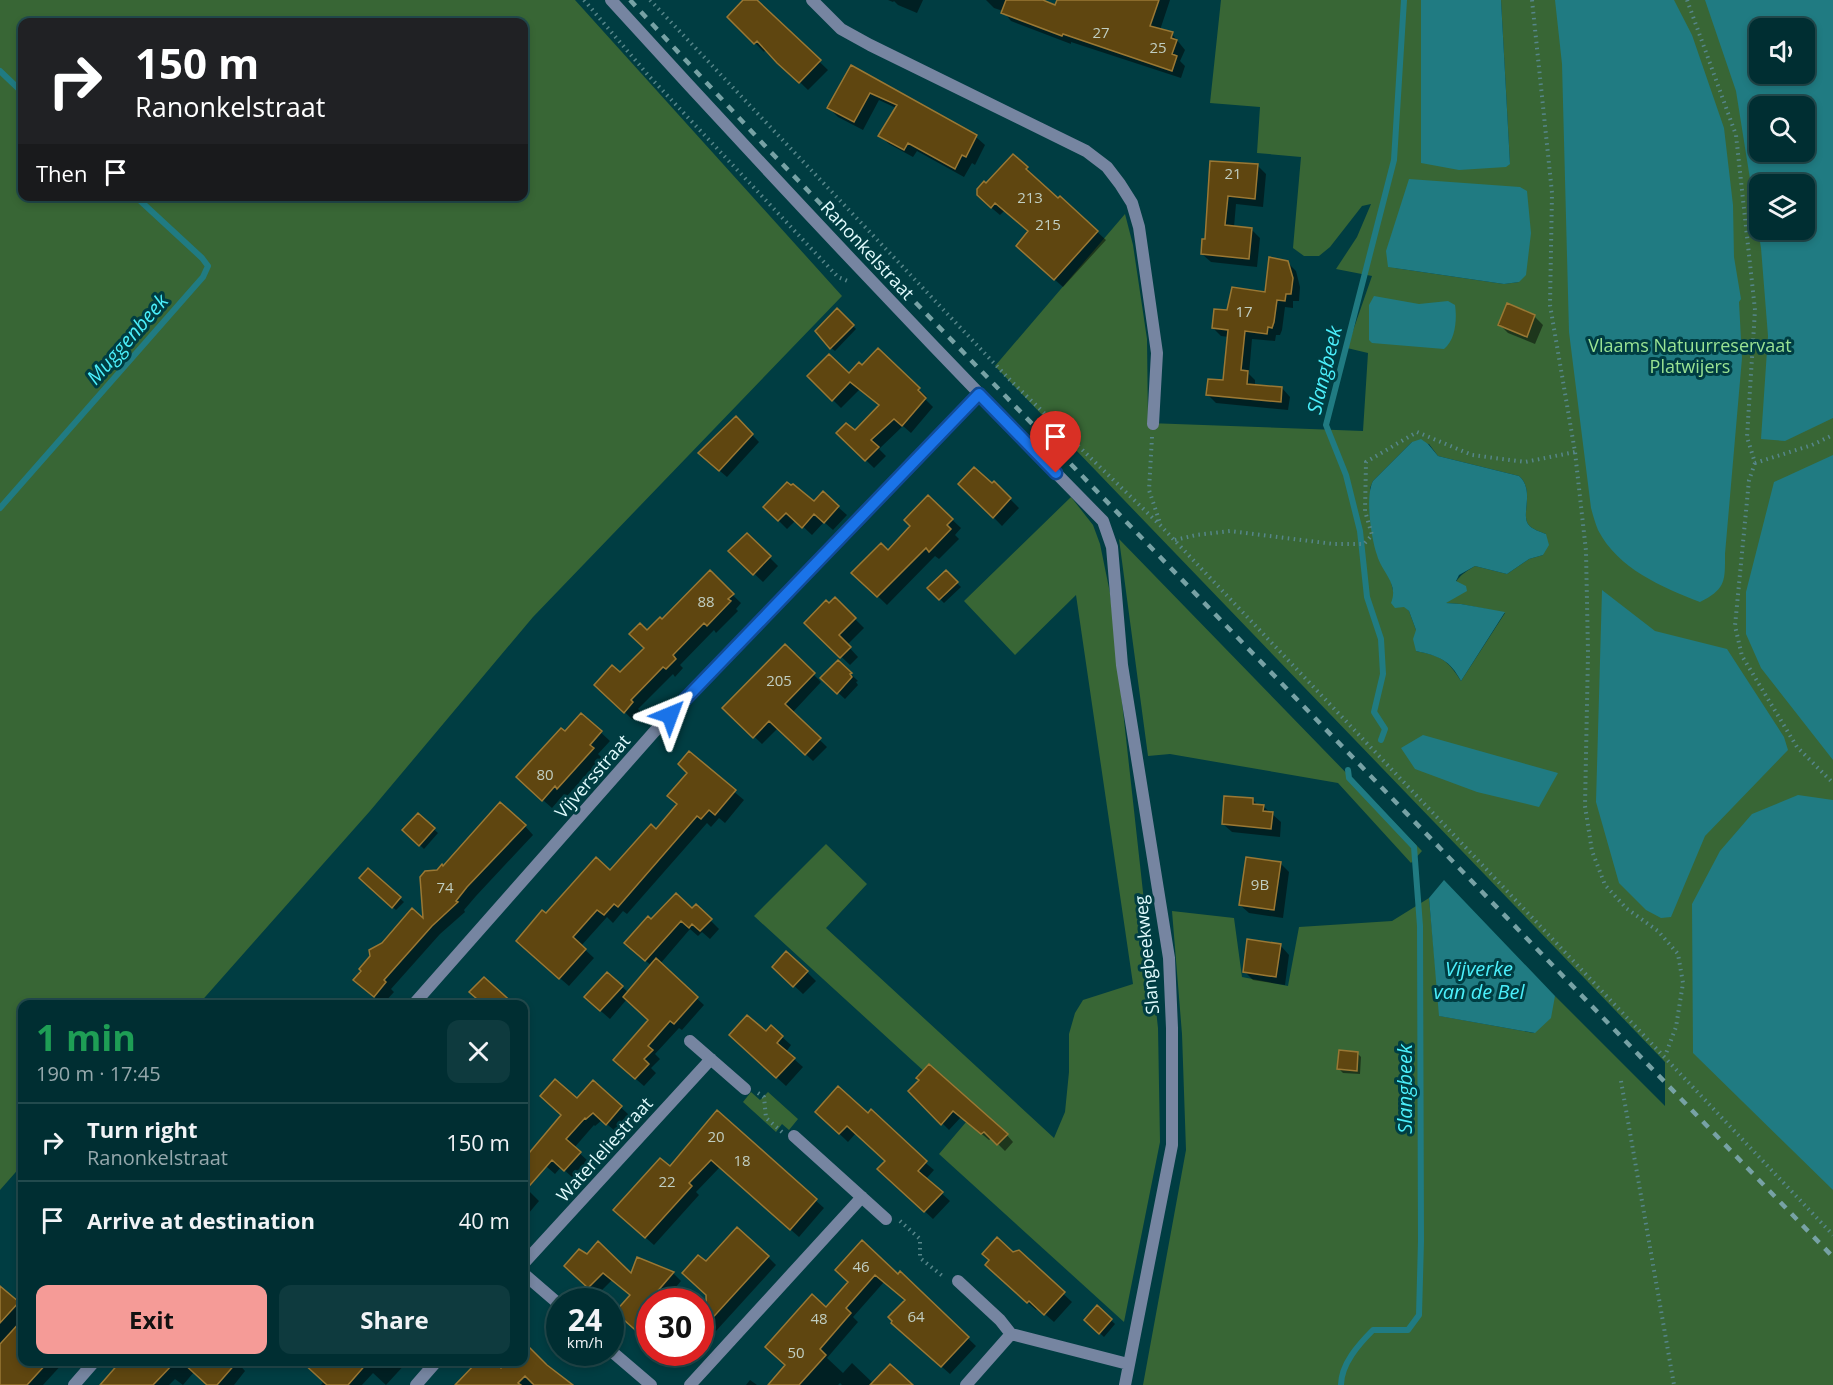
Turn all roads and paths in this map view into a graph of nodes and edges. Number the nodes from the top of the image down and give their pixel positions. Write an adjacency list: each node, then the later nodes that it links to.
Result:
1 (584, 0): 7 (path)
2 (611, 0): 8 (street, Ranonkelstraat)
3 (650, 0): 14 (path)
4 (812, 0): 9 (street)
5 (1532, 0): 11 (path)
6 (1687, 0): 12 (path)
7 (859, 285)
8 (979, 394): 13 (street, Ranonkelstraat); 17 (street, Vijversstraat)
9 (1153, 424): 14 (path)
10 (1833, 435): 12 (path)
11 (1575, 452): 15 (path); 19 (path)
12 (1755, 463): 16 (path)
13 (1103, 521): 33 (street, Slangbeekweg)
14 (1160, 525): 15 (path)
15 (1174, 540): 19 (path)
16 (1833, 783)
17 (417, 1000)
18 (690, 1041): 20 (street)
19 (1665, 1056): 26 (path)
20 (711, 1059): 22 (street); 27 (street, Waterleliestraat)
21 (1621, 1081): 42 (path)
22 (745, 1089): 23 (path)
23 (794, 1136): 24 (street)
24 (862, 1197): 25 (street); 39 (street)
25 (886, 1219): 29 (path)
26 (1833, 1235)
27 (528, 1259)
28 (528, 1277): 30 (street)
29 (958, 1281): 31 (street)
30 (546, 1293)
31 (1011, 1334): 33 (street); 40 (street)
32 (624, 1362): 38 (street)
33 (1128, 1364): 41 (street, Slangbeekweg)
34 (91, 1366): 36 (street)
35 (433, 1366): 37 (street)
36 (74, 1385)
37 (416, 1385)
38 (651, 1385)
39 (690, 1385)
40 (966, 1385)
41 (1125, 1385)
42 (1674, 1385)

